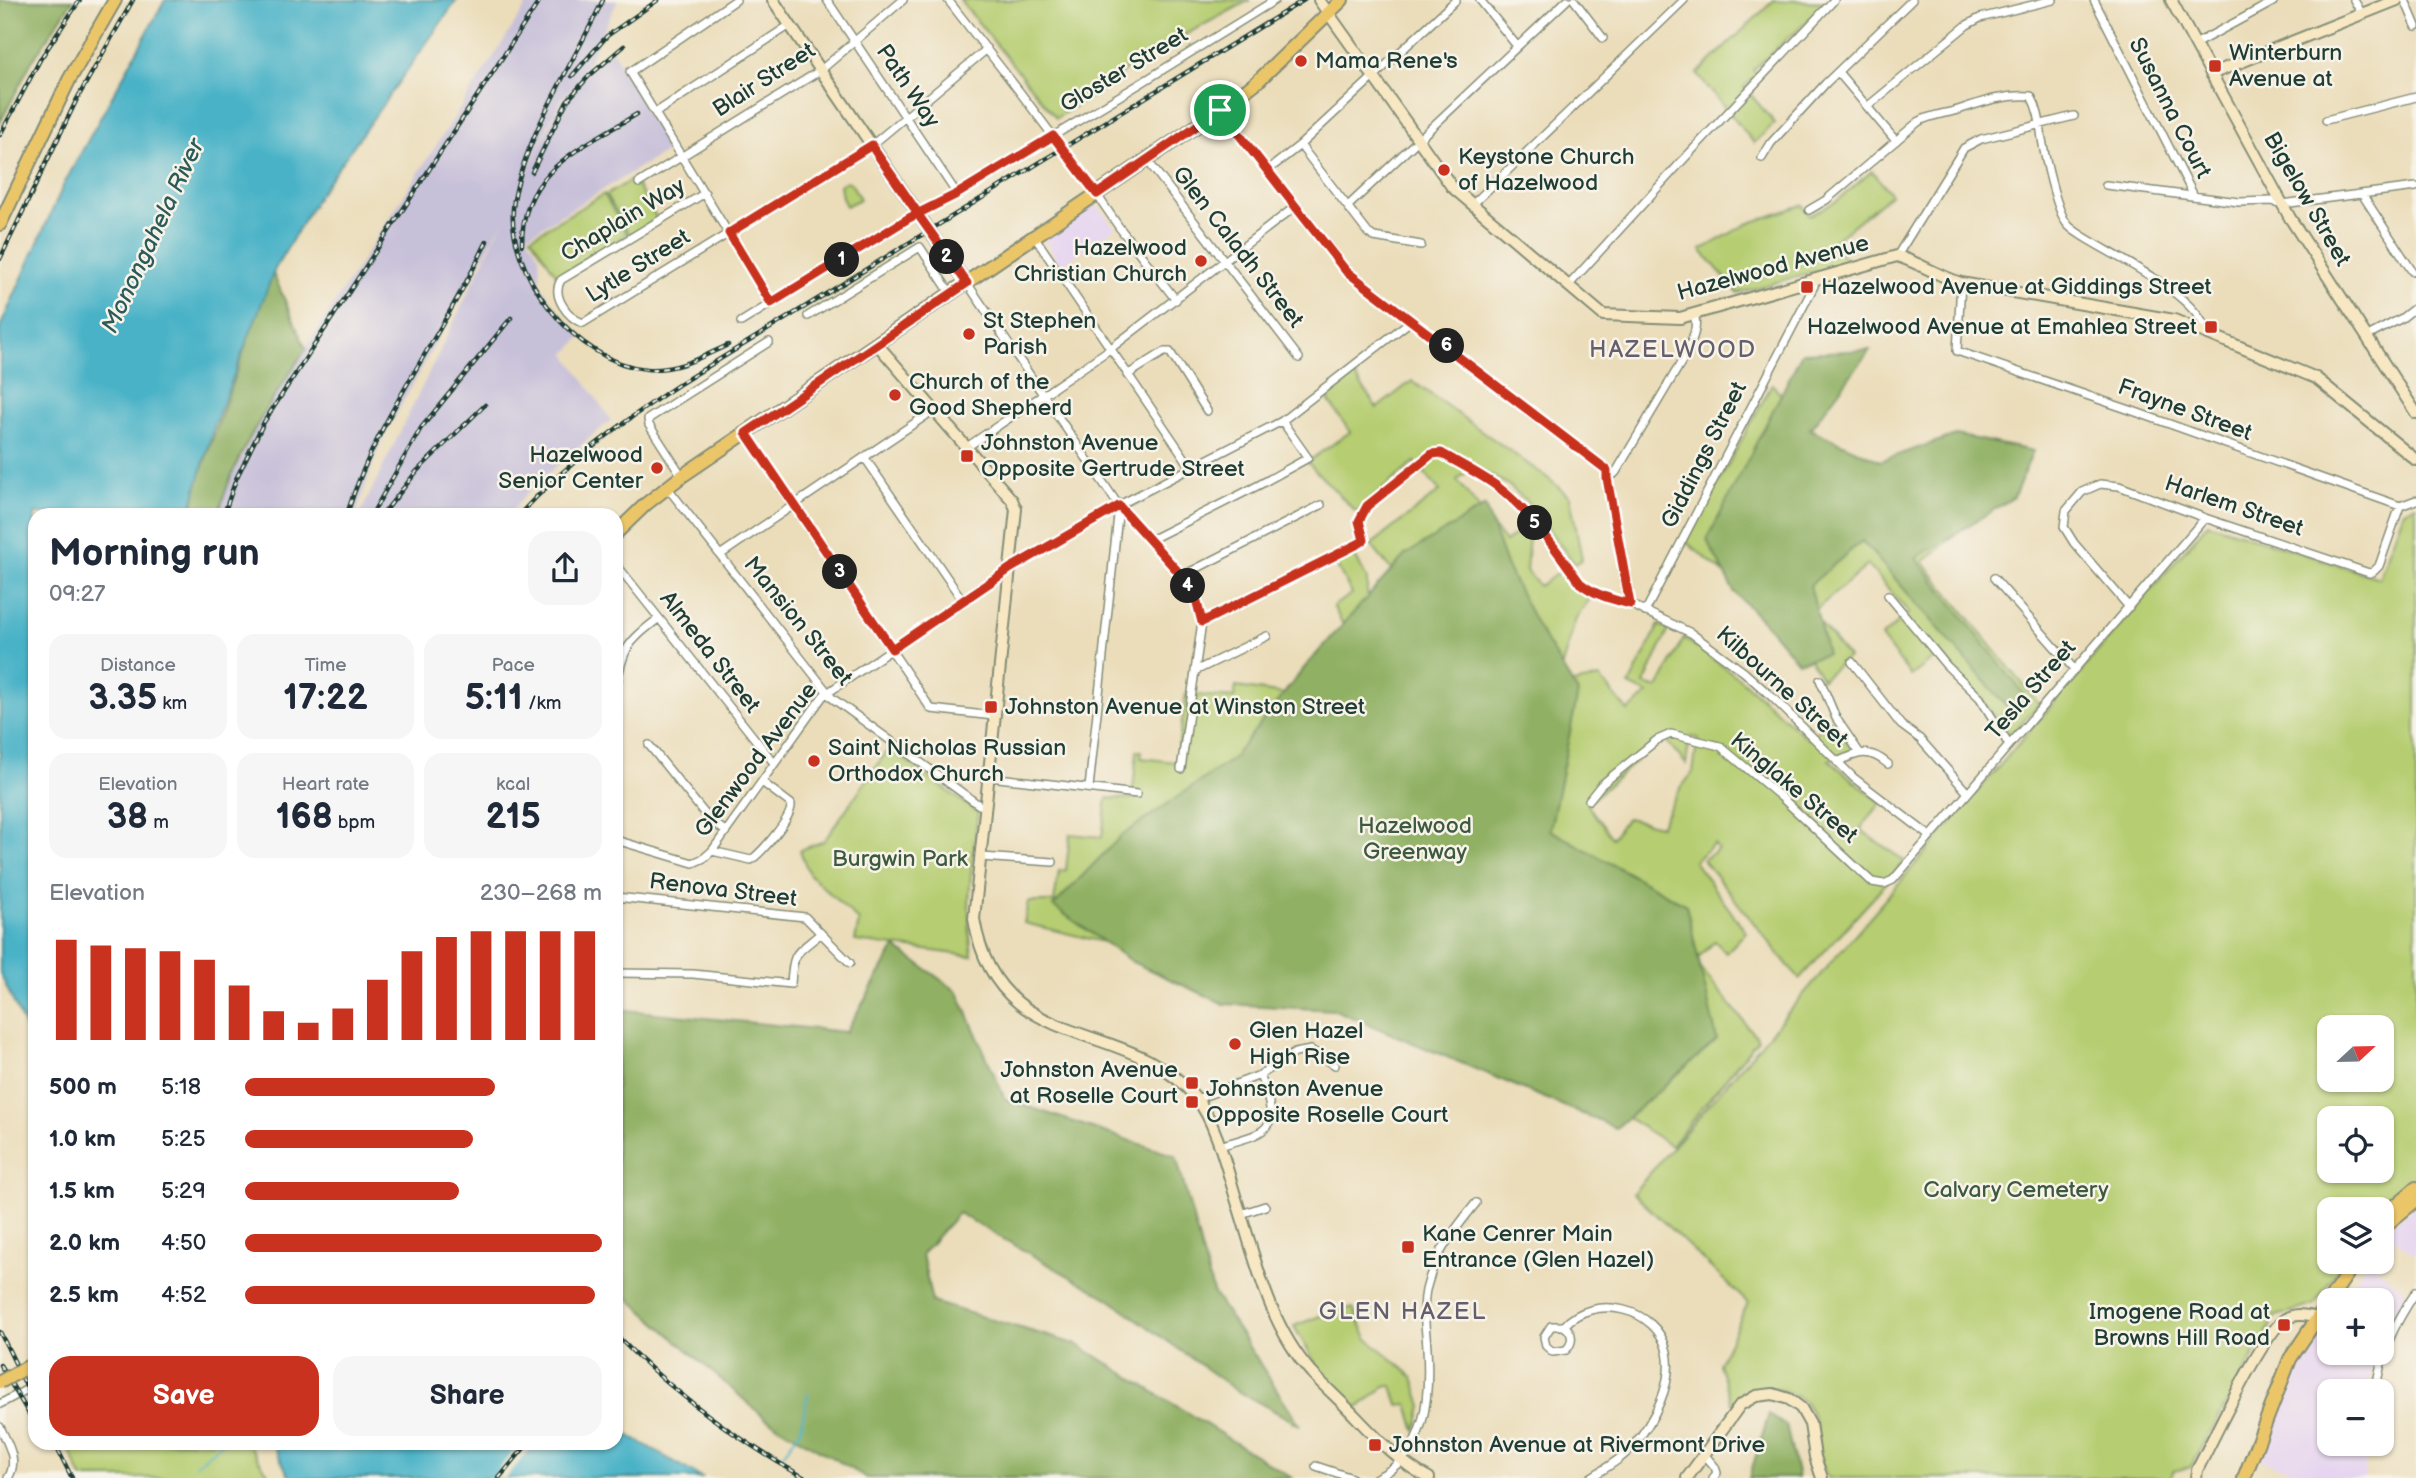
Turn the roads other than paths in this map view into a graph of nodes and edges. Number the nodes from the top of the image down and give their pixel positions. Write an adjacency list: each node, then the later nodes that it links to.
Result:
1 (115, 0): 67 (main road)
2 (736, 0): 40 (street)
3 (773, 0): 26 (street)
4 (827, 0): 29 (street, Path Way)
5 (903, 0): 29 (street, Blair Street)
6 (948, 0): 32 (street)
7 (1275, 0): 45 (street, Gloster Street)
8 (1319, 0): 24 (street, Hazelwood Avenue)
9 (1342, 0): 24 (main road)
10 (1456, 0): 36 (street)
11 (1480, 0): 31 (street)
12 (1567, 0): 31 (street)
13 (1574, 0): 28 (street)
14 (1684, 0): 62 (street)
15 (1834, 0): 77 (street)
16 (1912, 0): 34 (street)
17 (2053, 0): 38 (street)
18 (2094, 0): 61 (street, Susanna Court)
19 (2171, 0): 30 (street, Bigelow Street)
20 (2354, 0): 25 (street)
21 (2397, 0): 25 (street)
22 (2405, 0): 27 (street)
23 (2273, 2): 30 (street)
24 (1329, 12): 36 (street, Hazelwood Avenue); 39 (main road)
25 (2362, 14): 35 (street)
26 (790, 25): 33 (street); 40 (street)
27 (2416, 26)
28 (1603, 38)
29 (854, 41): 33 (street, Blair Street); 42 (street, Path Way)
30 (2195, 44): 35 (street, Bigelow Street)
31 (1517, 46): 46 (street)
32 (986, 49): 42 (street, Lytle Street); 45 (street)
33 (821, 70): 48 (street); 50 (street, Blair Street)
34 (1838, 72): 38 (street); 51 (street)
35 (2211, 74): 63 (street, Bigelow Street)
36 (1374, 75): 46 (street, Hazelwood Avenue); 49 (street)
37 (2416, 97): 43 (street)
38 (1868, 106): 47 (street)
39 (1220, 110): 52 (main road); 53 (street)
40 (655, 113): 50 (street)
41 (2074, 116): 44 (street)
42 (906, 117): 48 (street, Lytle Street); 58 (street, Path Way)
43 (2326, 121)
44 (2040, 124): 47 (street); 71 (street); 87 (street)
45 (1053, 136): 58 (street, Gloster Street); 59 (street)
46 (1418, 138): 62 (street, Hazelwood Avenue); 65 (street)
47 (1896, 141): 66 (street)
48 (872, 145): 68 (street, Lytle Street); 75 (street, bridge)
49 (1300, 145): 53 (street); 65 (street)
50 (682, 155): 54 (street, Blair Street); 57 (street)
51 (1762, 158)
52 (1147, 160): 59 (main road); 72 (street, Glen Caladh Street)
53 (1268, 170): 64 (street)
54 (639, 183)
55 (2106, 185): 61 (street)
56 (2416, 187): 60 (street)
57 (705, 193): 68 (street); 86 (street, Chaplain Way)
58 (957, 194): 80 (street, Gloster Street)
59 (1097, 194): 69 (main road); 79 (street)
60 (2362, 194): 63 (street); 73 (street)
61 (2194, 196): 63 (street)
62 (1473, 204): 77 (street, Hazelwood Avenue)
63 (2282, 204): 88 (street, Bigelow Street)
64 (1296, 206): 72 (street); 84 (street)
65 (1348, 206): 70 (street)
66 (1809, 210)
67 (0, 224)
68 (729, 233): 80 (street); 86 (street, Lytle Street)
69 (1034, 236): 75 (main road); 91 (street)
70 (1420, 245)
71 (1897, 256): 74 (street, Hazelwood Avenue); 76 (street, Hazelwood Avenue)
72 (1224, 261): 79 (street); 92 (street, Glen Caladh Street)
73 (2412, 271)
74 (1815, 279): 82 (street, Hazelwood Avenue); 124 (street, Giddings Street)
75 (967, 283): 78 (main road); 94 (street)
76 (1961, 283): 87 (street, Hazelwood Avenue); 111 (street, Frayne Street)
77 (1568, 286): 82 (street, Hazelwood Avenue)
78 (951, 294): 83 (street); 90 (main road)
79 (1176, 300): 91 (street)
80 (771, 303): 85 (street, Gloster Street)
81 (2416, 307): 88 (street)
82 (1694, 314): 104 (street)
83 (808, 316)
84 (1412, 320): 98 (street, Glenwood Avenue); 104 (street)
85 (741, 322)
86 (583, 323)
87 (2207, 333): 102 (street, Hazelwood Avenue)
88 (2367, 337): 97 (street, Bigelow Street)
89 (769, 342): 105 (street)
90 (877, 344): 95 (street); 99 (main road)
91 (1110, 349): 93 (street); 94 (street)
92 (1299, 358)
93 (1127, 375): 96 (street); 103 (street)
94 (1043, 394): 100 (street); 110 (street)
95 (933, 410): 100 (street); 101 (street)
96 (1207, 411)
97 (2416, 413)
98 (1283, 421): 103 (street, Glenwood Avenue); 114 (street)
99 (746, 433): 105 (main road); 108 (street)
100 (967, 447): 116 (street)
101 (865, 458): 108 (street); 121 (street)
102 (2416, 460)
103 (1191, 467): 110 (street, Glenwood Avenue)
104 (1607, 470): 122 (street)
105 (682, 476): 106 (main road)
106 (667, 487): 113 (main road); 115 (street, Mansion Street)
107 (2416, 499): 111 (street)
108 (794, 505): 115 (street); 128 (street)
109 (1321, 505): 118 (street)
110 (1119, 506): 114 (street); 116 (street, Glenwood Avenue); 145 (street)
111 (2400, 506): 112 (street, Harlem Street)
112 (2205, 518): 123 (street, Tesla Street); 123 (street, Harlem Street)
113 (623, 527)
114 (1150, 540): 118 (street)
115 (720, 555): 134 (street, Mansion Street)
116 (1011, 568): 121 (street, Glenwood Avenue); 135 (street)
117 (623, 573): 125 (street, Almeda Street)
118 (1182, 576): 126 (street)
119 (1994, 578): 131 (street)
120 (1888, 595): 137 (street)
121 (963, 601): 128 (street, Glenwood Avenue)
122 (1630, 604): 124 (street, Kilbourne Street); 126 (street, Kilbourne Street)
123 (2129, 607): 131 (street, Tesla Street)
124 (1645, 612): 139 (street, Kilbourne Street)
125 (659, 618): 129 (street); 140 (street, Almeda Street)
126 (1202, 622): 132 (street)
127 (1267, 636): 132 (street)
128 (892, 649): 134 (street, Glenwood Avenue); 135 (street)
129 (623, 657)
130 (1852, 662): 146 (street)
131 (2074, 669): 137 (street, Tesla Street)
132 (1195, 671): 142 (street)
133 (1820, 680): 138 (street)
134 (828, 693): 140 (street, Glenwood Avenue); 149 (street, Mansion Street)
135 (994, 716): 143 (street)
136 (649, 745): 150 (street)
137 (2009, 745): 146 (street, Tesla Street)
138 (1858, 752): 139 (street); 141 (street)
139 (1837, 762): 151 (street, Kilbourne Street)
140 (774, 763): 144 (street, Glenwood Avenue)
141 (1888, 764)
142 (1181, 769)
143 (989, 777): 145 (street); 149 (street)
144 (762, 782): 150 (street, Glenwood Avenue); 153 (street)
145 (1089, 788): 147 (street)
146 (1967, 792): 151 (street, Tesla Street)
147 (1137, 794)
148 (1589, 800): 156 (street, Kinglake Street)
149 (986, 806): 154 (street)
150 (725, 831): 153 (street, Glenwood Avenue)
151 (1930, 836): 156 (street, Tesla Street)
152 (623, 842): 153 (street, Glenwood Avenue)
153 (712, 851)
154 (981, 857): 155 (street); 163 (street)
155 (1054, 862)
156 (1884, 884)
157 (623, 898): 158 (street, Renova Street)
158 (821, 933): 159 (street, Renova Street); 160 (street)
159 (850, 963)
160 (623, 973)
161 (1335, 1065): 162 (street)
162 (1260, 1076): 163 (street); 164 (street)
163 (1197, 1099): 164 (street)
164 (1219, 1146): 170 (street)
165 (2416, 1188): 169 (main road)
166 (2416, 1200): 171 (main road)
167 (1476, 1203): 184 (street)
168 (1265, 1206): 170 (street)
169 (2394, 1207)
170 (1241, 1214): 184 (street)
171 (2394, 1218)
172 (2416, 1292): 178 (street)
173 (2317, 1318): 194 (street); 195 (main road)
174 (1564, 1326): 190 (street)
175 (28, 1358): 177 (main road)
176 (28, 1367): 179 (main road, bridge)
177 (0, 1372)
178 (2377, 1379)
179 (0, 1382)
180 (28, 1389): 181 (street)
181 (0, 1404)
182 (0, 1427): 186 (street)
183 (1704, 1454): 191 (street); 192 (street); 193 (street)
184 (1403, 1460): 188 (street); 189 (street)
185 (1316, 1466): 187 (street)
186 (8, 1478)
187 (1352, 1478)
188 (1376, 1478)
189 (1429, 1478)
190 (1590, 1478)
191 (1687, 1478)
192 (1713, 1478)
193 (1822, 1478)
194 (2196, 1478)
195 (2244, 1478)

